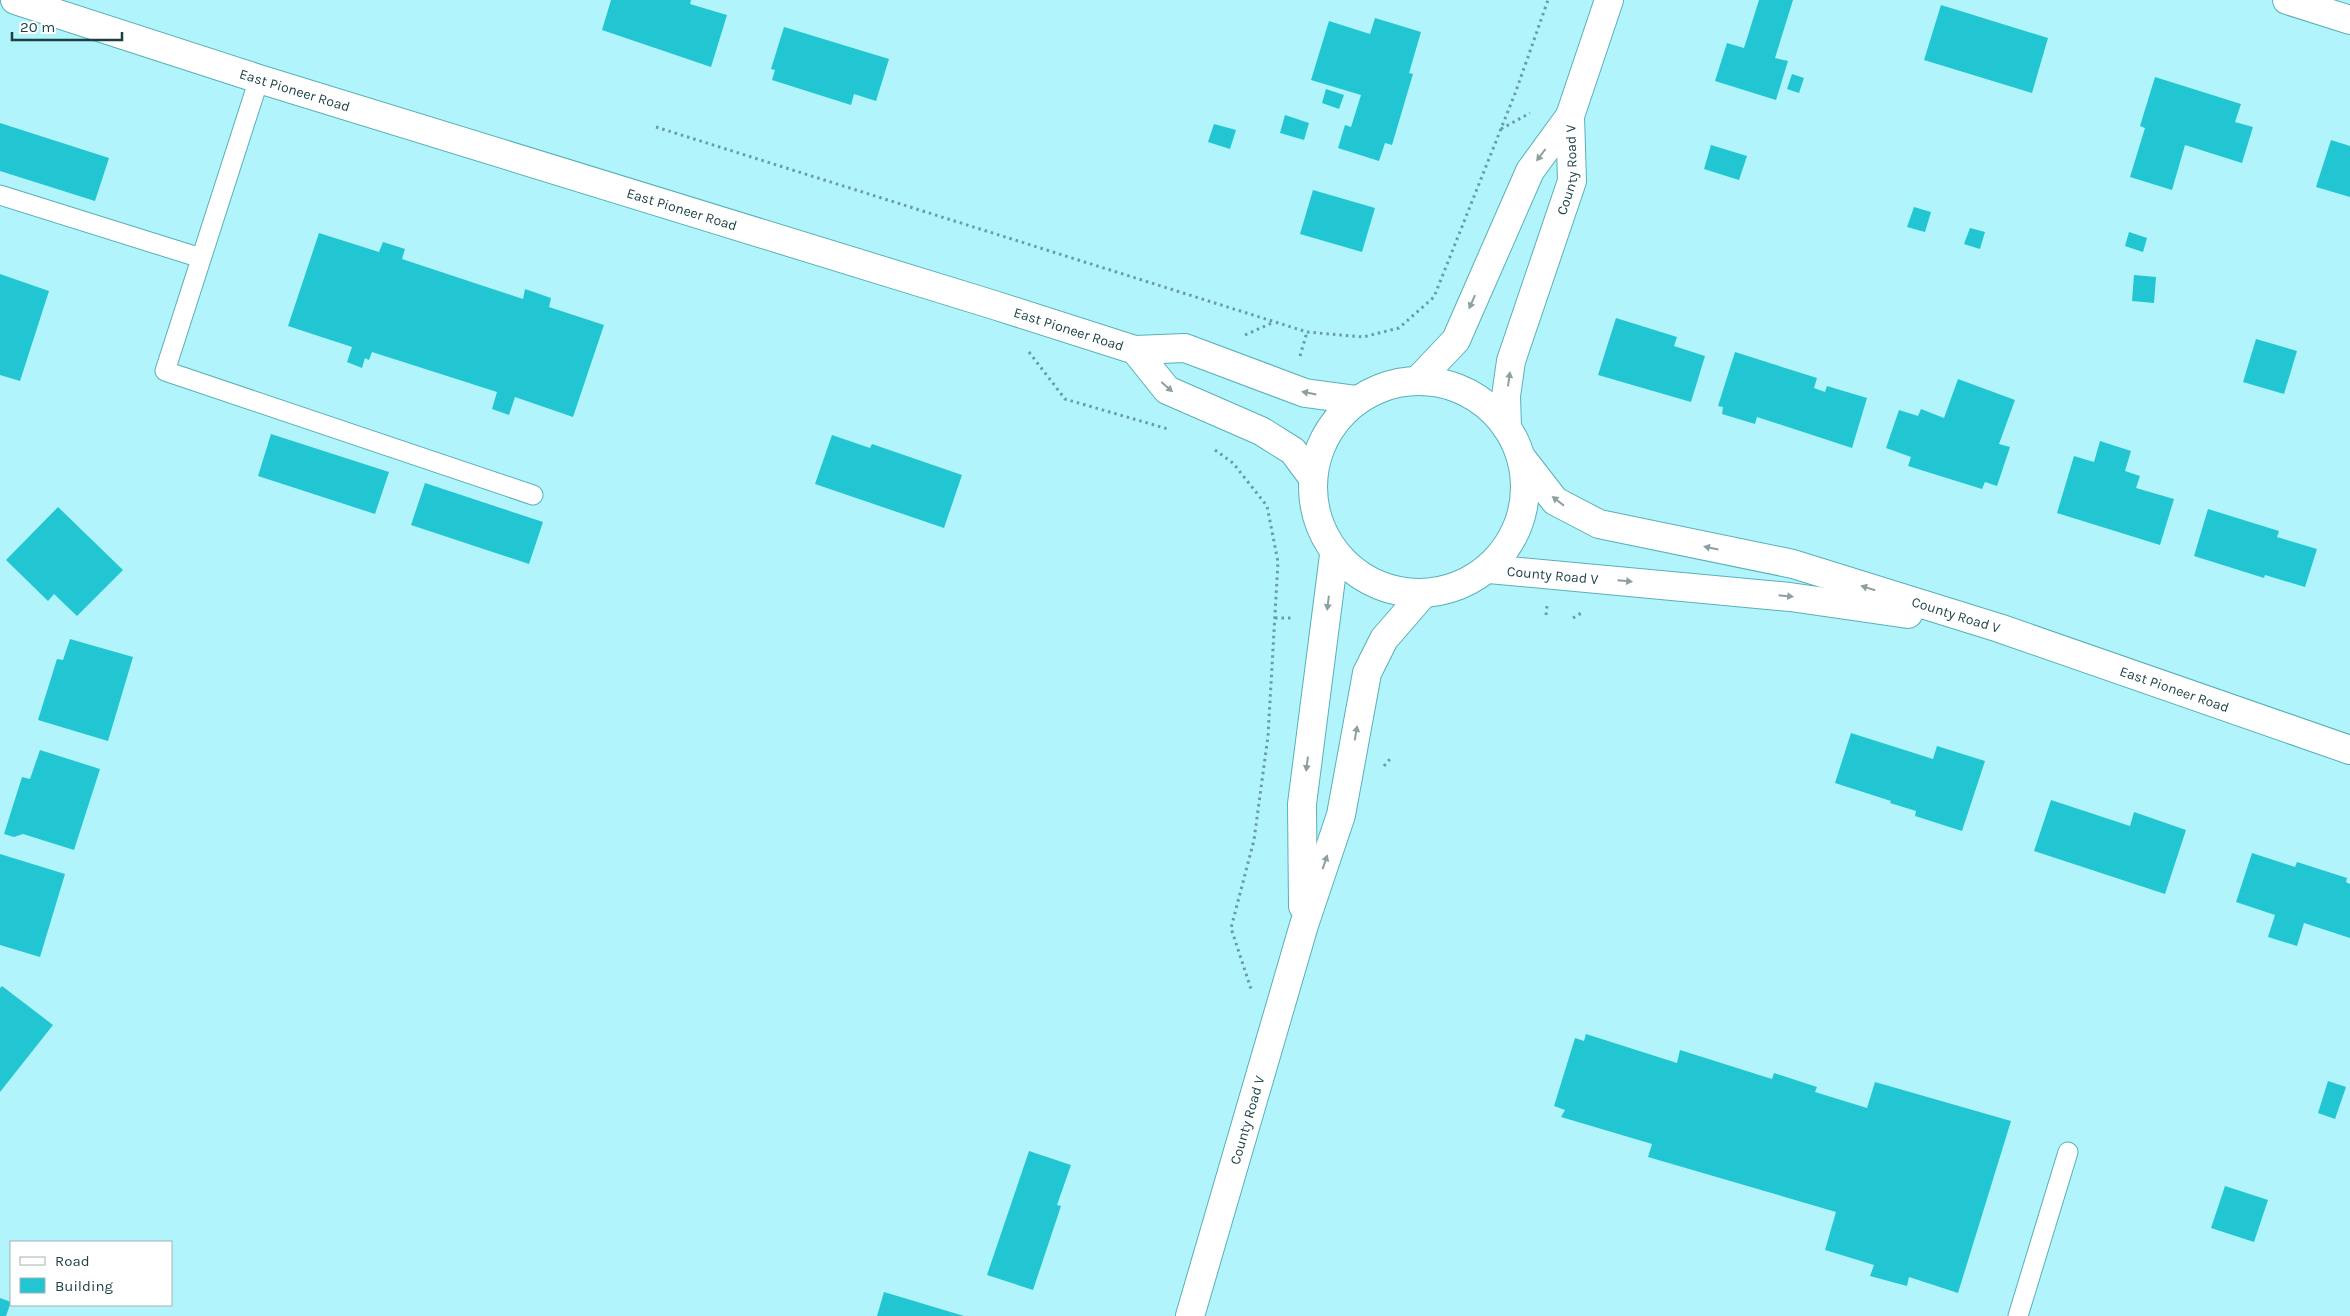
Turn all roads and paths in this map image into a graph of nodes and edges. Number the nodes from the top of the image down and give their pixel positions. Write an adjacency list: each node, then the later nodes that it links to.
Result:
1 (15, 0): 6 (main road, East Pioneer Road)
2 (1548, 0): 8 (path)
3 (1609, 0): 7 (main road, County Road V)
4 (2287, 0): 5 (main road)
5 (2350, 20)
6 (259, 79): 10 (lane); 11 (main road, East Pioneer Road)
7 (1570, 116): 12 (main road, one-way to 12); 15 (main road, County Road V, one-way to 7)
8 (656, 128)
9 (0, 195): 10 (lane)
10 (201, 258): 20 (lane)
11 (1135, 350): 14 (main road, one-way to 11); 19 (main road, East Pioneer Road, one-way to 19)
12 (1420, 378): 14 (main road); 15 (main road)
13 (1065, 398): 16 (path)
14 (1357, 400): 19 (main road)
15 (1507, 428): 18 (main road, County Road V)
16 (1176, 433)
17 (1210, 448): 27 (path)
18 (1524, 460): 22 (main road); 24 (main road, County Road V, one-way to 18)
19 (1313, 478): 21 (main road)
20 (533, 495)
21 (1334, 555): 23 (main road); 26 (main road, County Road V, one-way to 26)
22 (1489, 568): 23 (main road); 24 (main road, County Road V, one-way to 24)
23 (1423, 594): 26 (main road, County Road V, one-way to 23)
24 (1998, 628): 25 (main road, East Pioneer Road)
25 (2350, 750)
26 (1304, 925): 29 (main road, County Road V)
27 (1231, 928)
28 (2068, 1152): 30 (lane)
29 (1190, 1316)
30 (2018, 1316)

